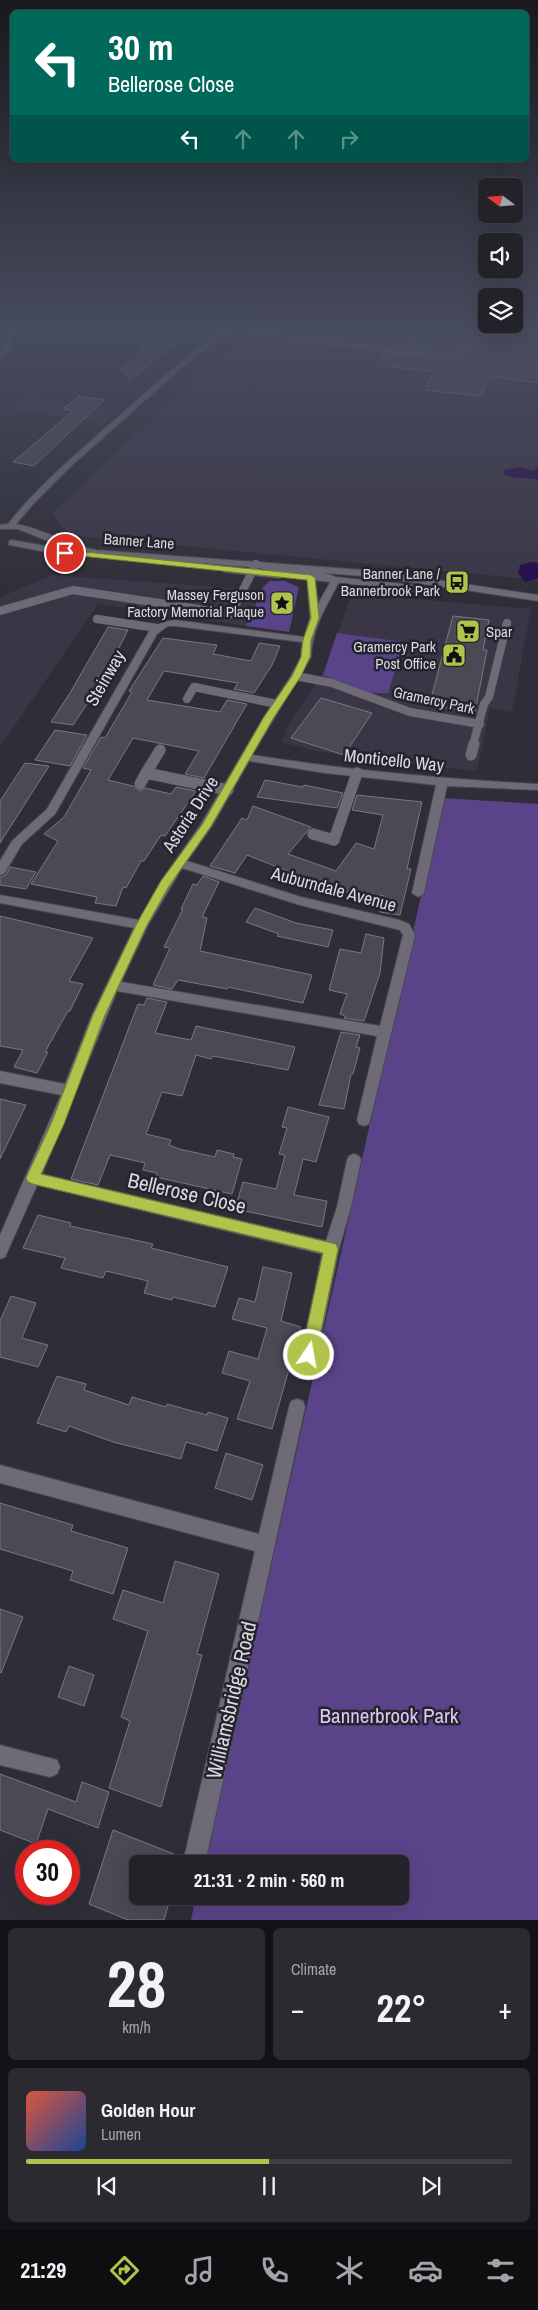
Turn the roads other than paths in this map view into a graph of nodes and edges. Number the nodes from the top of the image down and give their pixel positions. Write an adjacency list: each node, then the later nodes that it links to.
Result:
1 (116, 422): 2 (street)
2 (11, 525): 3 (street); 4 (street, Banner Lane)
3 (0, 527)
4 (25, 529): 6 (street); 7 (street, Banner Lane)
5 (0, 543): 6 (street, Banner Lane)
6 (12, 543): 7 (street, Banner Lane)
7 (254, 569): 8 (street, Banner Lane); 12 (lane)
8 (312, 574): 9 (street, Banner Lane); 10 (street, Banner Lane); 13 (street, Astoria Drive)
9 (336, 580): 10 (street, Banner Lane); 13 (street, Astoria Drive)
10 (500, 594): 11 (street, Banner Lane)
11 (538, 598)
12 (0, 611)
13 (315, 618): 17 (street, Astoria Drive)
14 (97, 619): 16 (lane)
15 (507, 623): 23 (lane)
16 (157, 628): 17 (street); 35 (street, Steinway)
17 (307, 640): 18 (street, Astoria Drive)
18 (296, 676): 21 (street, Astoria Drive); 22 (lane, Gramercy Park)
19 (398, 696): 22 (lane)
20 (188, 699): 21 (lane)
21 (277, 704): 26 (street, Astoria Drive)
22 (395, 708): 23 (lane, Gramercy Park)
23 (480, 724): 25 (lane)
24 (160, 750): 27 (lane)
25 (471, 755)
26 (246, 757): 28 (street, Monticello Way); 32 (street, Astoria Drive)
27 (146, 773): 30 (lane); 32 (lane)
28 (358, 774): 29 (street, Monticello Way); 33 (lane)
29 (442, 783): 31 (street, Monticello Way); 36 (street)
30 (140, 784)
31 (538, 787)
32 (228, 790): 34 (street, Astoria Drive)
33 (313, 834)
34 (179, 863): 38 (street, Astoria Drive); 40 (street, Auburndale Avenue)
35 (0, 871)
36 (418, 893)
37 (0, 899): 38 (street)
38 (142, 925): 39 (street, Astoria Drive)
39 (113, 986): 40 (street); 42 (street, Astoria Drive)
40 (385, 1032): 43 (street, Auburndale Avenue)
41 (0, 1077): 42 (street)
42 (70, 1091): 45 (street, Astoria Drive)
43 (364, 1120)
44 (354, 1160): 46 (street)
45 (33, 1178): 46 (street, Bellerose Close); 47 (street, Astoria Drive)
46 (331, 1249): 48 (street)
47 (0, 1252)
48 (309, 1355)
49 (297, 1407): 51 (street, Williamsbridge Road)
50 (0, 1474): 51 (street)
51 (266, 1545): 54 (street, Williamsbridge Road)
52 (0, 1755): 53 (street)
53 (50, 1767)
54 (196, 1854)

